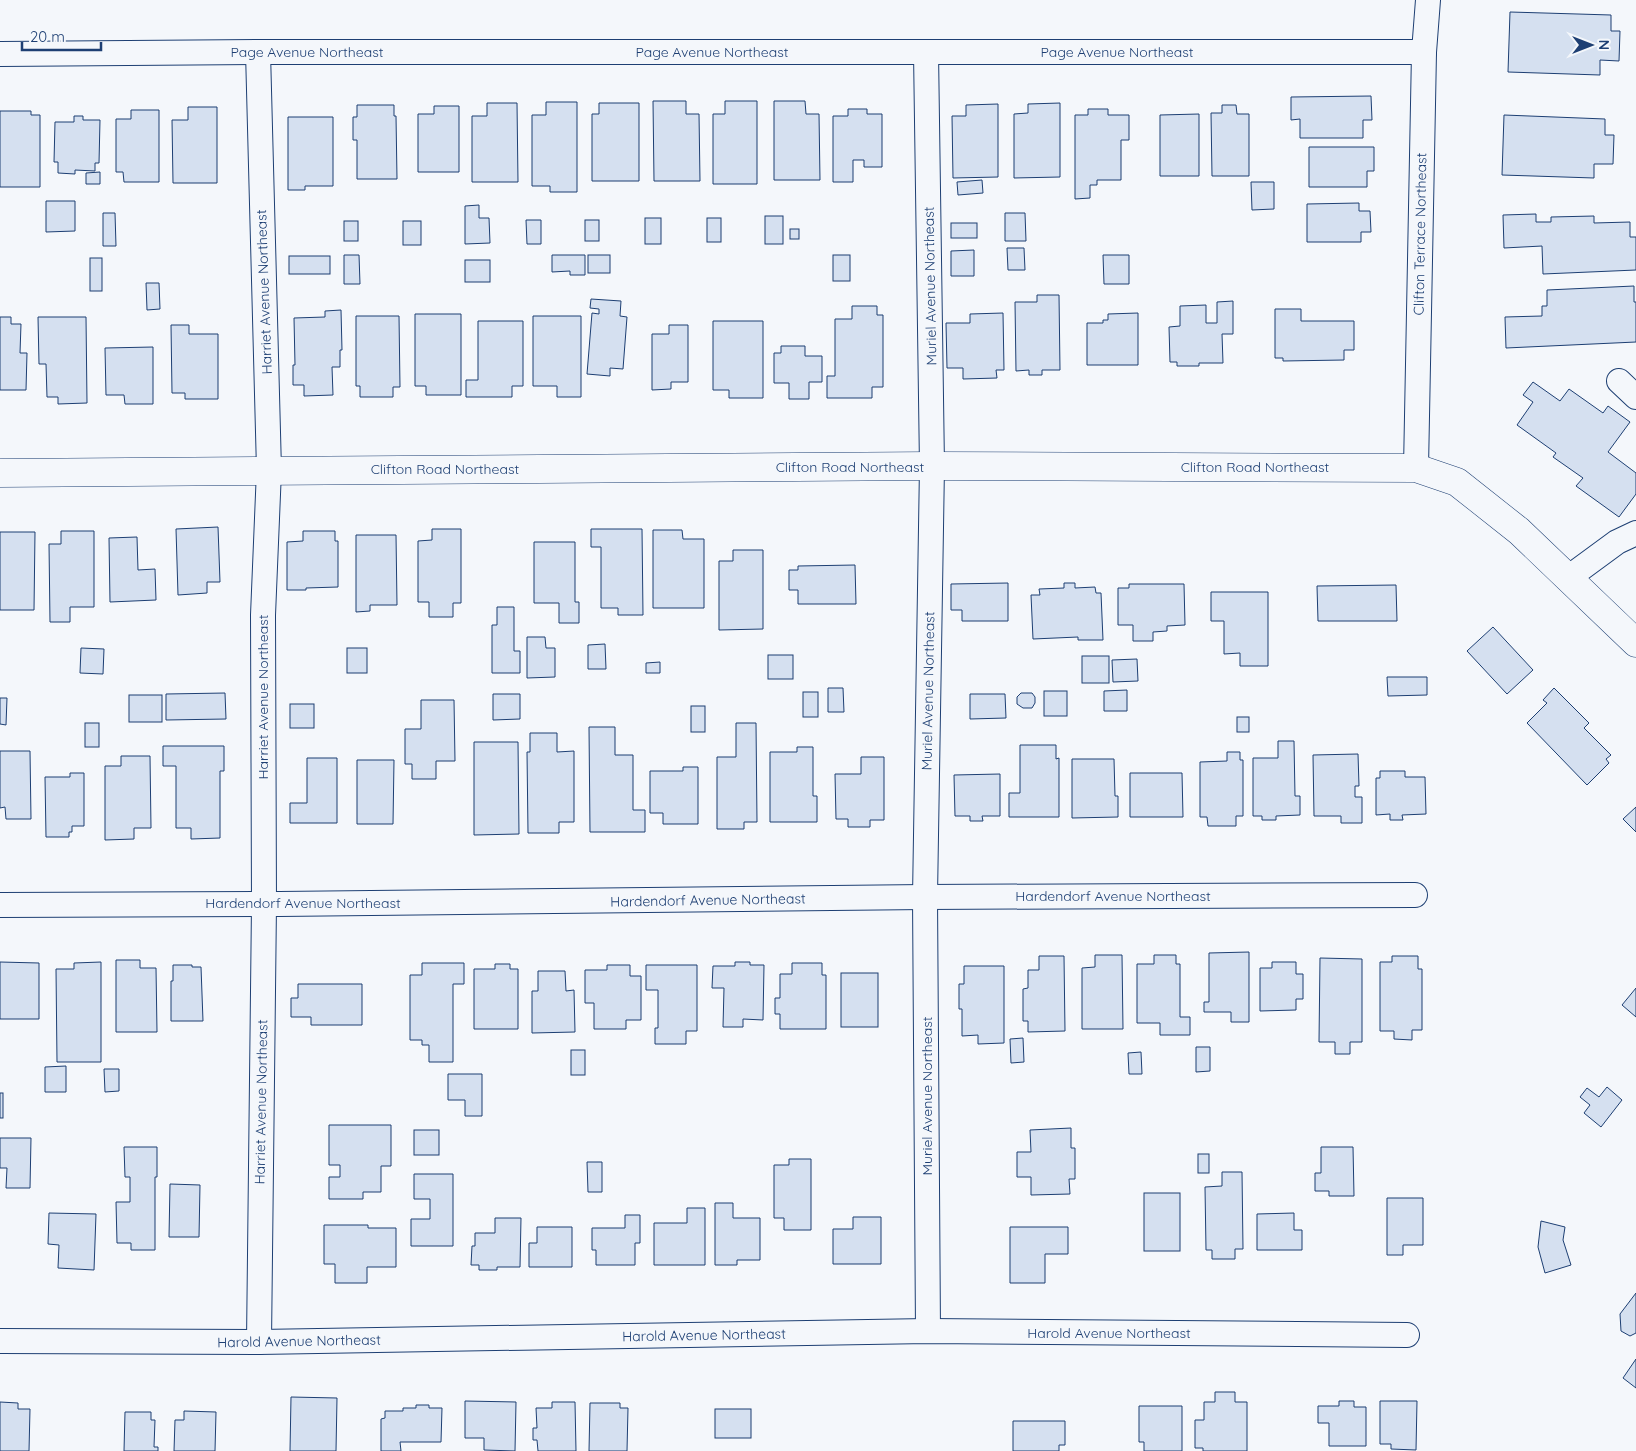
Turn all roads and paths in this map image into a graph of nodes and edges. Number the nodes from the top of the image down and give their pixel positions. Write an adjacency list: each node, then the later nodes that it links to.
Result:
1 (1428, 0): 4 (street, Clifton Terrace Northeast)
2 (258, 52): 3 (street, Page Avenue Northeast); 5 (street, Page Avenue Northeast); 8 (street, Harriet Avenue Northeast)
3 (926, 52): 4 (street, Page Avenue Northeast); 6 (street, Muriel Avenue Northeast)
4 (1424, 52): 7 (street, Clifton Terrace Northeast)
5 (0, 54)
6 (932, 466): 7 (street, Clifton Road Northeast); 8 (street, Clifton Road Northeast); 14 (street, Muriel Avenue Northeast)
7 (1416, 468): 11 (street, Clifton Road Northeast)
8 (268, 470): 9 (street, Clifton Road Northeast); 15 (street, Harriet Avenue Northeast)
9 (0, 473)
10 (1636, 533): 11 (street)
11 (1568, 578): 12 (street, Clifton Road Northeast)
12 (1636, 643)
13 (1415, 895): 14 (street, Hardendorf Avenue Northeast)
14 (925, 897): 15 (street, Hardendorf Avenue Northeast); 17 (street, Muriel Avenue Northeast)
15 (264, 904): 16 (street, Hardendorf Avenue Northeast); 20 (street, Harriet Avenue Northeast)
16 (0, 905)
17 (928, 1331): 18 (street, Harold Avenue Northeast); 20 (street, Harold Avenue Northeast)
18 (1407, 1335)
19 (0, 1341): 20 (street, Harold Avenue Northeast)
20 (259, 1342)

